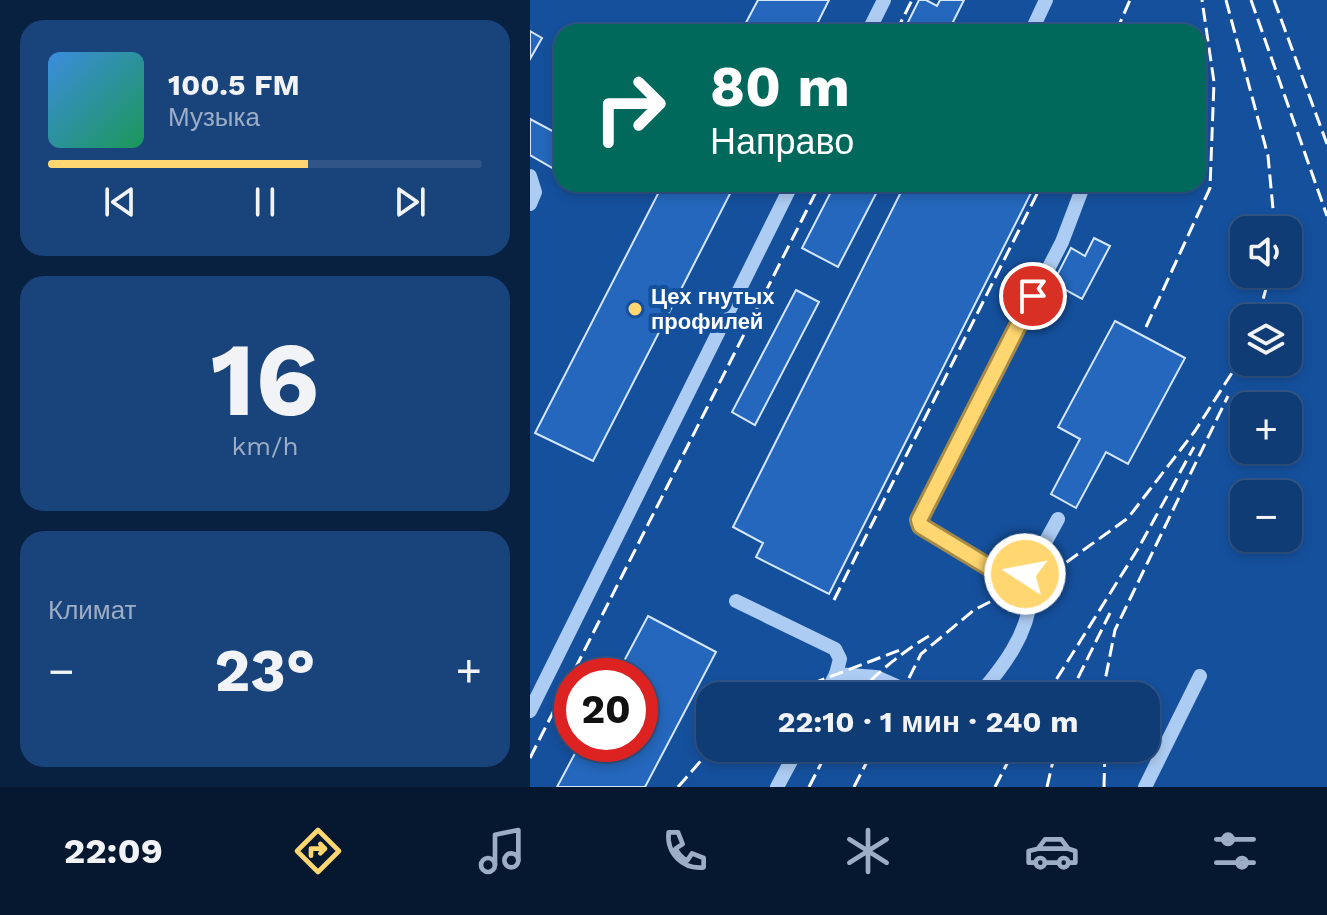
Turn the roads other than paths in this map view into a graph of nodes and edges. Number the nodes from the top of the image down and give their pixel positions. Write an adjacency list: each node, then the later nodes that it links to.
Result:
1 (884, 0): 3 (lane)
2 (1046, 0): 4 (lane)
3 (872, 24)
4 (1035, 24)
5 (530, 176): 8 (lane)
6 (788, 192): 17 (lane)
7 (1081, 192): 10 (lane)
8 (530, 204)
9 (1058, 519): 10 (lane)
10 (1009, 578): 16 (lane)
11 (736, 601): 12 (lane)
12 (836, 674): 14 (lane); 15 (lane)
13 (1200, 676): 20 (lane)
14 (832, 682)
15 (887, 682)
16 (988, 682)
17 (530, 711)
18 (790, 762): 19 (lane)
19 (777, 787)
20 (1145, 787)

